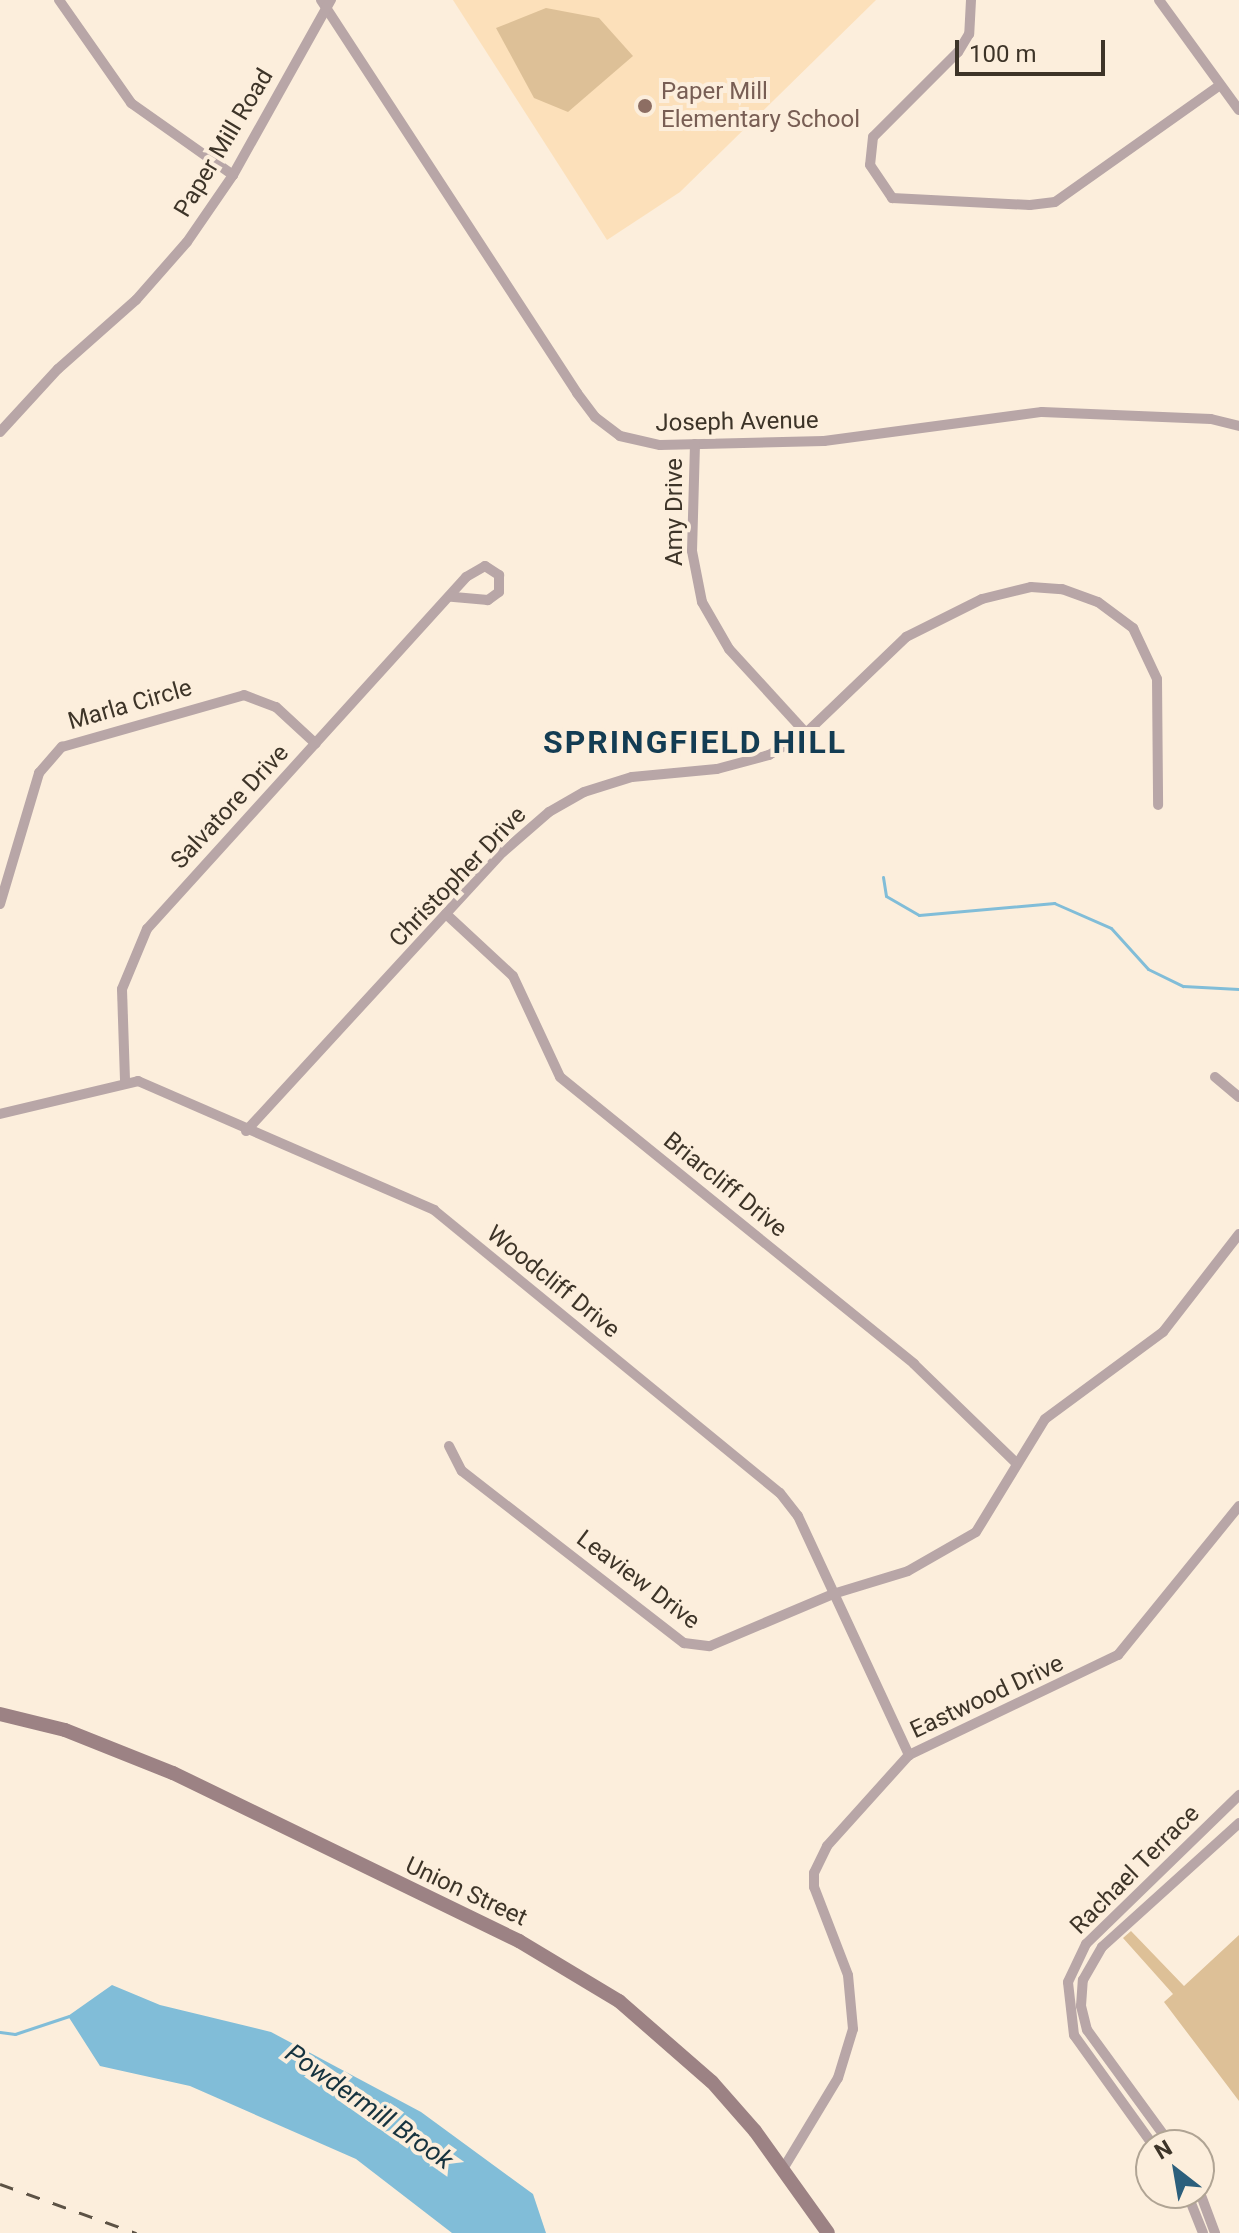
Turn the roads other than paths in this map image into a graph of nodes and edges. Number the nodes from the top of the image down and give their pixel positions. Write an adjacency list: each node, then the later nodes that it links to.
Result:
1 (59, 0): 7 (street)
2 (971, 0): 5 (street)
3 (1159, 0): 5 (street)
4 (326, 3): 7 (street, Paper Mill Road); 10 (street, Joseph Avenue)
5 (1220, 85): 6 (street)
6 (1239, 110)
7 (233, 175): 9 (street, Paper Mill Road)
8 (1239, 426): 10 (street, Joseph Avenue)
9 (0, 432)
10 (695, 444): 12 (street, Amy Drive)
11 (451, 597): 11 (street, Salvatore Drive); 13 (street, Salvatore Drive)
12 (806, 733): 14 (street, Christopher Drive); 16 (street, Christopher Drive)
13 (316, 744): 15 (street, Marla Circle); 18 (street, Salvatore Drive)
14 (1158, 805)
15 (0, 904)
16 (446, 914): 21 (street, Christopher Drive); 24 (street, Briarcliff Drive)
17 (1215, 1077): 19 (street)
18 (125, 1080): 20 (street); 21 (street, Woodcliff Drive)
19 (1239, 1097)
20 (0, 1114)
21 (246, 1131): 26 (street, Woodcliff Drive)
22 (1239, 1234): 24 (street, Leaview Drive)
23 (449, 1446): 26 (street, Leaview Drive)
24 (1015, 1462): 26 (street, Leaview Drive)
25 (1239, 1506): 28 (street, Eastwood Drive)
26 (833, 1594): 28 (street, Woodcliff Drive)
27 (0, 1714): 33 (main road, Union Street)
28 (909, 1755): 33 (street, Eastwood Drive)
29 (1239, 1795): 31 (street, Rachael Terrace)
30 (1239, 1823): 32 (street, Rachael Terrace)
31 (1142, 2129)
32 (1159, 2129)
33 (783, 2169): 36 (main road, Union Street)
34 (1193, 2209): 37 (street)
35 (1206, 2209): 38 (street)
36 (828, 2233)
37 (1203, 2233)
38 (1215, 2233)

